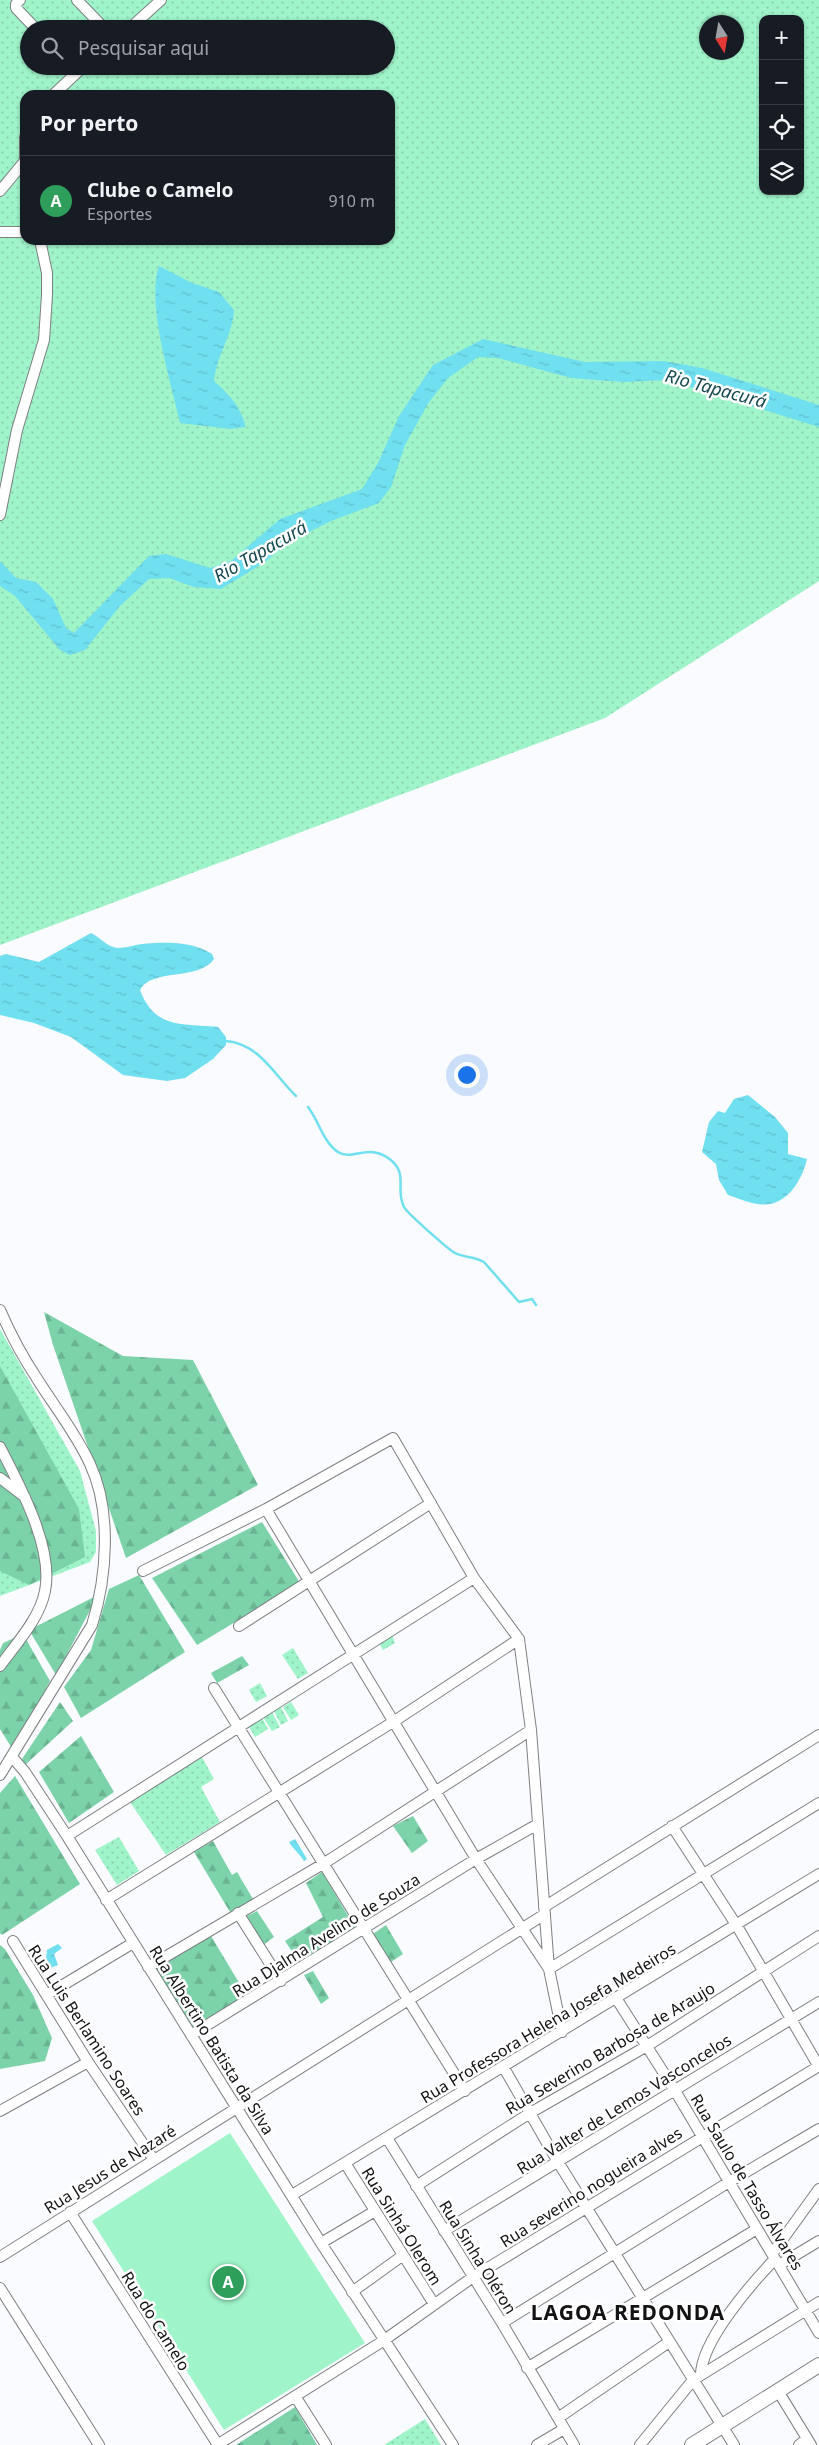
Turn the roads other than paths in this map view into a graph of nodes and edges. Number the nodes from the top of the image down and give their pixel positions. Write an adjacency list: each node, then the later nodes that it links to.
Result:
1 (20, 0): 4 (street)
2 (77, 0): 5 (street)
3 (161, 0): 6 (street)
4 (27, 20)
5 (96, 20)
6 (139, 20)
7 (72, 75): 8 (street)
8 (58, 90)
9 (20, 169): 10 (street)
10 (0, 190)
11 (0, 232): 12 (street)
12 (20, 232)
13 (41, 245): 14 (street)
14 (0, 515)
15 (0, 1310): 33 (street)
16 (0, 1447): 18 (street)
17 (0, 1478): 18 (street)
18 (28, 1499): 27 (street)
19 (431, 1503): 20 (street); 22 (street); 23 (street)
20 (266, 1509): 21 (street); 23 (street)
21 (143, 1571)
22 (474, 1578): 25 (street); 26 (street)
23 (310, 1583): 24 (street); 26 (street)
24 (239, 1626)
25 (519, 1640): 29 (street); 31 (street)
26 (354, 1656): 29 (street); 30 (street)
27 (0, 1666)
28 (214, 1688): 30 (street)
29 (393, 1722): 35 (street); 36 (street)
30 (238, 1726): 36 (street); 40 (street)
31 (531, 1730): 35 (street); 38 (street)
32 (819, 1735): 39 (street, Rua Jesus de Nazaré)
33 (12, 1758): 34 (street); 40 (street, Rua Albertino Batista da Silva)
34 (0, 1775)
35 (435, 1791): 41 (street); 42 (street)
36 (280, 1792): 42 (street); 45 (street)
37 (819, 1803): 43 (street)
38 (538, 1824): 41 (street, Rua Djalma Avelino de Souza); 46 (street)
39 (672, 1826): 43 (street); 46 (street, Rua Jesus de Nazaré)
40 (67, 1836): 45 (street, Rua Albertino Batista da Silva)
41 (476, 1859): 49 (street); 50 (street, Rua Djalma Avelino de Souza)
42 (323, 1864): 47 (street); 50 (street)
43 (703, 1872): 48 (street); 55 (street)
44 (819, 1874): 48 (street, Rua Professora Helena Josefa Medeiros)
45 (106, 1900): 53 (street, Rua Albertino Batista da Silva)
46 (544, 1911): 49 (street, Rua Jesus de Nazaré); 55 (street)
47 (238, 1912): 54 (street); 57 (street)
48 (737, 1926): 56 (street); 59 (street, Rua Professora Helena Josefa Medeiros)
49 (522, 1929): 55 (street); 60 (street, Rua Jesus de Nazaré)
50 (364, 1930): 57 (street, Rua Djalma Avelino de Souza); 60 (street)
51 (819, 1936): 56 (street, Rua Severino Barbosa de Araujo)
52 (13, 1941): 58 (street, Rua Luis Berlamino Soares)
53 (133, 1942): 54 (street, Rua Albertino Batista da Silva); 58 (street)
54 (148, 1967): 64 (street, Rua Albertino Batista da Silva)
55 (549, 1968): 63 (street)
56 (763, 1970): 62 (street); 65 (street, Rua Severino Barbosa de Araujo)
57 (281, 1981): 64 (street, Rua Djalma Avelino de Souza)
58 (48, 1994): 66 (street, Rua Luis Berlamino Soares)
59 (616, 1998): 63 (street, Rua Professora Helena Josefa Medeiros); 65 (street, Rua Saulo de Tasso Álvares)
60 (408, 2000): 70 (street); 71 (street, Rua Jesus de Nazaré)
61 (819, 2002): 62 (street, Rua Valter de Lemos Vasconcelos)
62 (792, 2018): 67 (street); 69 (street, Rua Valter de Lemos Vasconcelos)
63 (562, 2032): 68 (street, Rua Professora Helena Josefa Medeiros)
64 (191, 2035): 71 (street, Rua Albertino Batista da Silva)
65 (647, 2046): 69 (street, Rua Saulo de Tasso Álvares); 73 (street, Rua Severino Barbosa de Araujo)
66 (88, 2062): 72 (street); 77 (street, Rua Luis Berlamino Soares)
67 (819, 2067): 75 (street, Rua severino nogueira alves)
68 (504, 2068): 70 (street, Rua Professora Helena Josefa Medeiros); 73 (street)
69 (674, 2089): 75 (street, Rua Saulo de Tasso Álvares); 78 (street, Rua Valter de Lemos Vasconcelos)
70 (465, 2091): 76 (street, Rua Professora Helena Josefa Medeiros)
71 (237, 2107): 77 (street, Rua Jesus de Nazaré); 83 (street, Rua Albertino Batista da Silva)
72 (0, 2111)
73 (530, 2113): 78 (street); 81 (street, Rua Severino Barbosa de Araujo)
74 (819, 2130): 80 (street)
75 (702, 2136): 80 (street, Rua Saulo de Tasso Álvares); 84 (street, Rua severino nogueira alves)
76 (387, 2138): 79 (street, Rua Professora Helena Josefa Medeiros); 81 (street, Rua Sinha Oléron)
77 (154, 2160): 86 (street, Rua Jesus de Nazaré)
78 (558, 2162): 84 (street); 88 (street, Rua Valter de Lemos Vasconcelos)
79 (345, 2163): 83 (street, Rua Professora Helena Josefa Medeiros); 85 (street, Rua Sinhá Olerom)
80 (729, 2182): 87 (street, Rua Saulo de Tasso Álvares); 91 (street)
81 (416, 2186): 88 (street, Rua Sinha Oléron)
82 (819, 2189): 94 (street)
83 (292, 2195): 90 (street, Rua Albertino Batista da Silva)
84 (586, 2207): 91 (street); 95 (street, Rua severino nogueira alves)
85 (375, 2211): 90 (street); 92 (street, Rua Sinhá Olerom)
86 (70, 2212): 93 (street, Rua Jesus de Nazaré); 116 (street, Rua do Camelo)
87 (756, 2229): 94 (street, Rua Saulo de Tasso Álvares); 98 (street)
88 (444, 2231): 95 (street, Rua Sinha Oléron)
89 (819, 2241): 94 (street)
90 (320, 2243): 97 (street, Rua Albertino Batista da Silva)
91 (614, 2254): 98 (street); 102 (street)
92 (402, 2256): 97 (street); 100 (street, Rua Sinhá Olerom)
93 (0, 2257)
94 (775, 2259): 101 (street, Rua Saulo de Tasso Álvares); 108 (street)
95 (473, 2277): 100 (street, Rua severino nogueira alves); 102 (street, Rua Sinha Oléron)
96 (0, 2288): 115 (street)
97 (352, 2292): 104 (street, Rua Albertino Batista da Silva)
98 (642, 2299): 105 (street); 107 (street)
99 (819, 2302): 101 (street)
100 (434, 2304): 104 (street, Rua severino nogueira alves)
101 (806, 2310): 103 (street, Rua Saulo de Tasso Álvares); 108 (street)
102 (502, 2323): 107 (street, Rua Sinha Oléron)
103 (819, 2332)
104 (383, 2341): 110 (street, Rua severino nogueira alves); 118 (street, Rua Albertino Batista da Silva)
105 (668, 2342): 108 (street); 111 (street)
106 (819, 2365): 109 (street)
107 (527, 2368): 111 (street, Rua Sinha Oléron)
108 (697, 2377): 112 (street); 121 (street)
109 (778, 2391): 112 (street); 114 (street)
110 (295, 2396): 116 (street, Rua severino nogueira alves); 117 (street)
111 (558, 2418): 113 (street, Rua Sinha Oléron)
112 (722, 2426): 122 (street); 123 (street)
113 (564, 2429): 119 (street); 120 (street, Rua Sinha Oléron)
114 (806, 2443)
115 (99, 2445)
116 (217, 2445)
117 (326, 2445)
118 (453, 2445)
119 (537, 2445)
120 (574, 2445)
121 (640, 2445)
122 (692, 2445)
123 (734, 2445)

